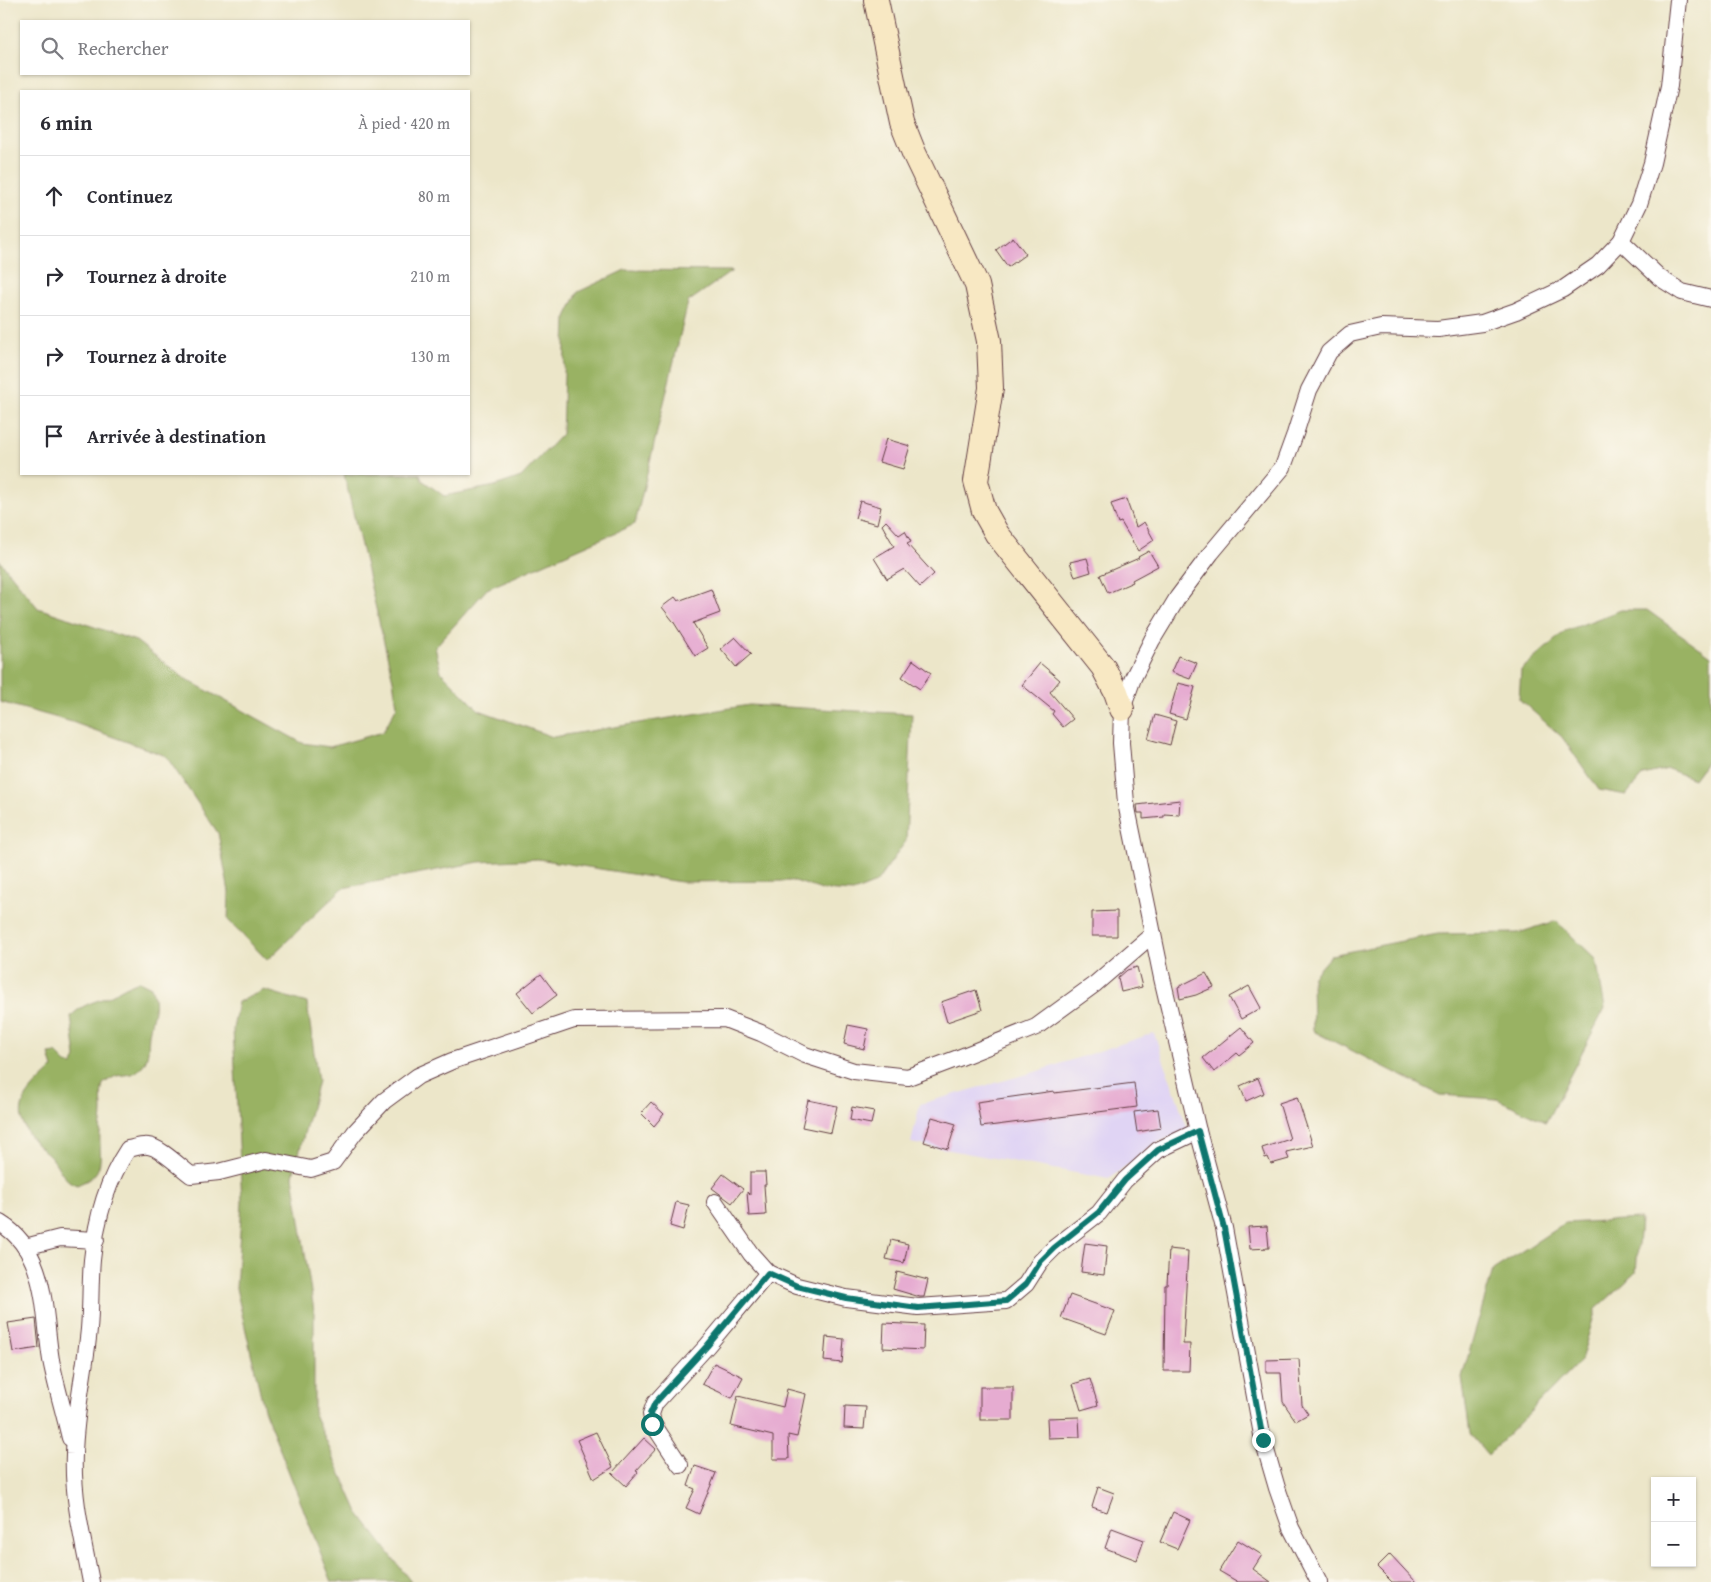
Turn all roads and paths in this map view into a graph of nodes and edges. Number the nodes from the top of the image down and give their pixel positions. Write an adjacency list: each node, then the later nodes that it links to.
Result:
1 (876, 0): 5 (street)
2 (1678, 0): 3 (street)
3 (1621, 240): 4 (street); 5 (street)
4 (1711, 299)
5 (1122, 709): 6 (street)
6 (1153, 934): 7 (street); 10 (street)
7 (1198, 1131): 12 (street); 16 (street)
8 (715, 1202): 12 (street)
9 (0, 1223): 11 (street)
10 (96, 1240): 11 (street); 13 (street)
11 (25, 1247): 13 (street)
12 (768, 1273): 14 (street)
13 (74, 1455): 15 (street)
14 (680, 1465)
15 (91, 1582)
16 (1319, 1582)

